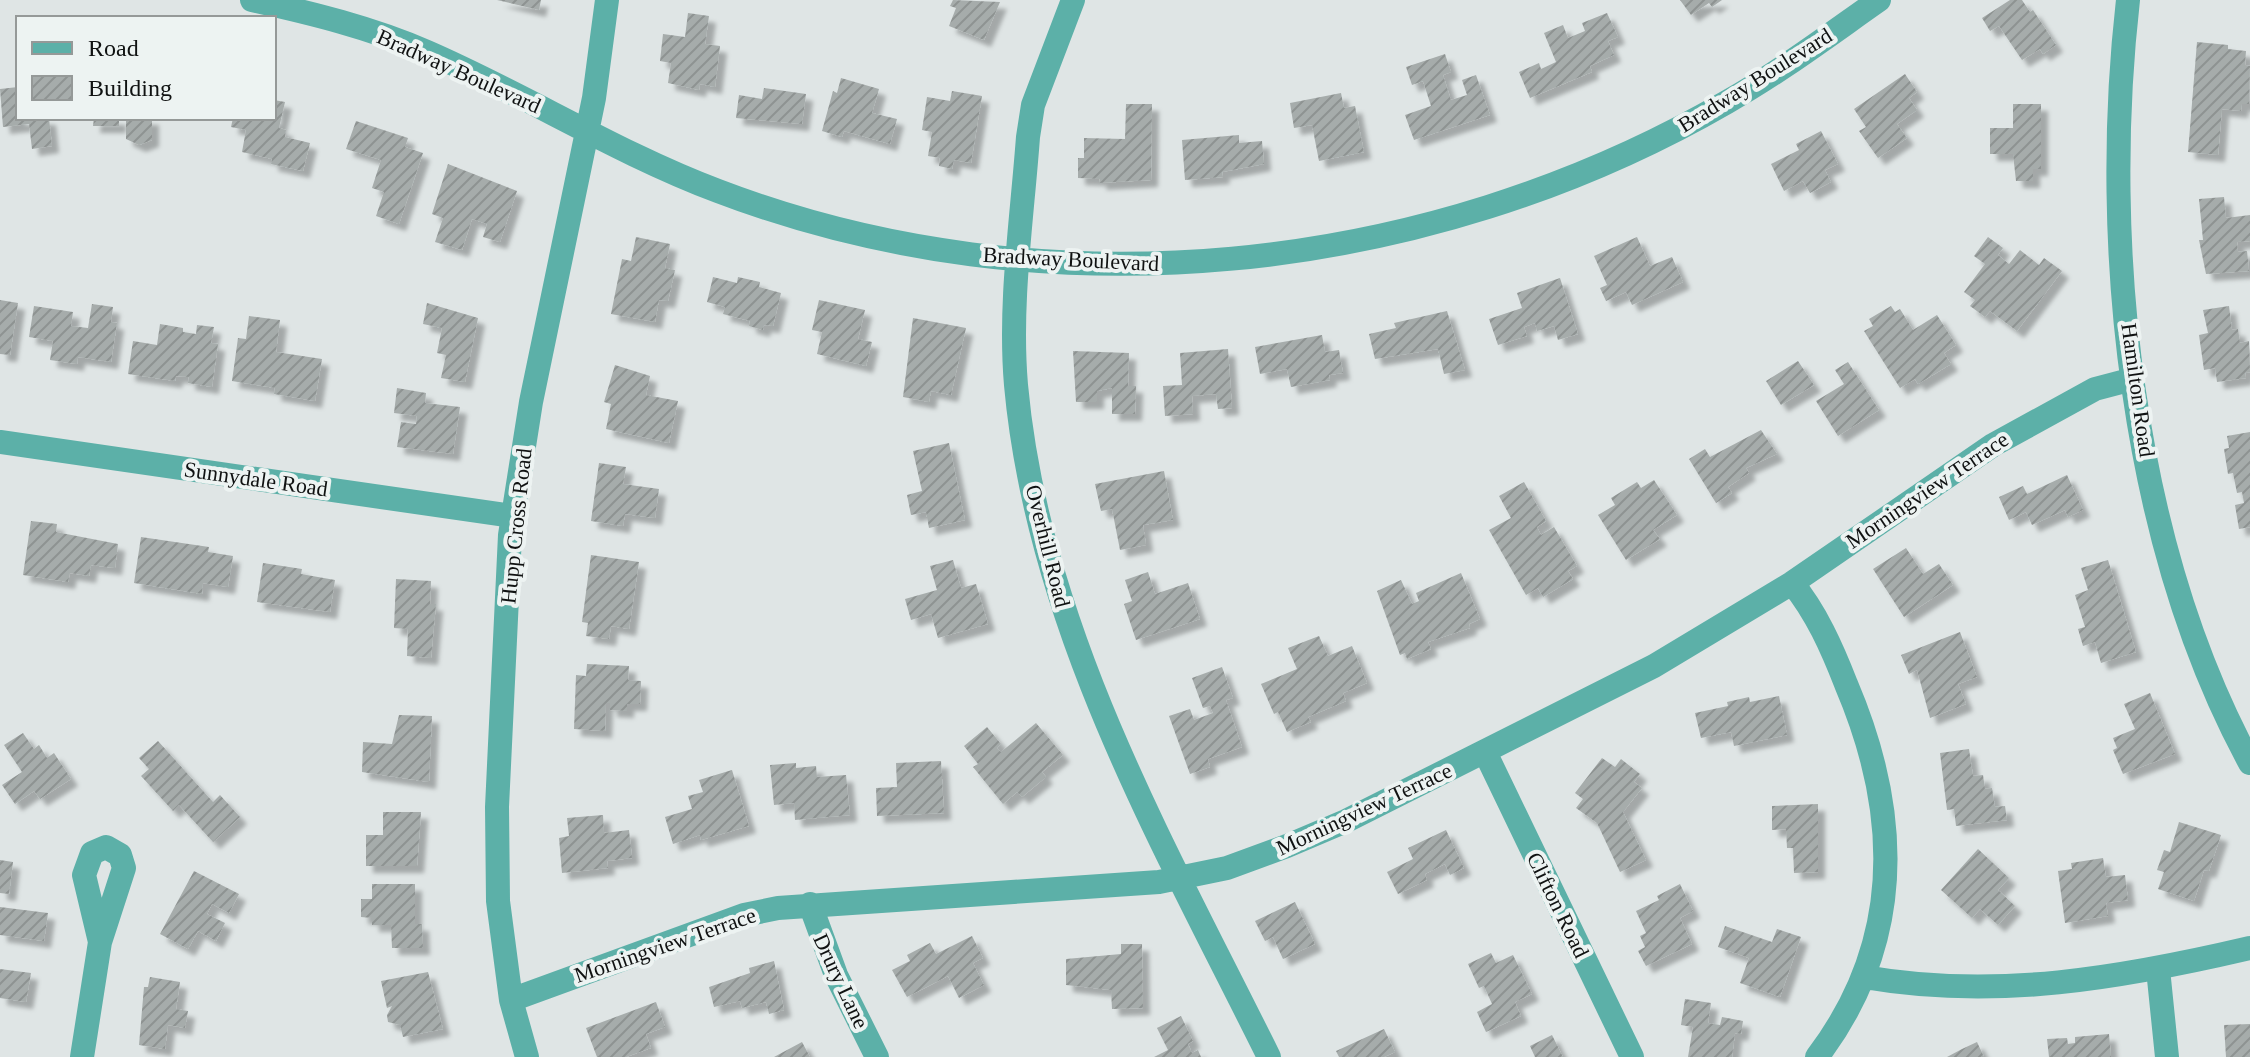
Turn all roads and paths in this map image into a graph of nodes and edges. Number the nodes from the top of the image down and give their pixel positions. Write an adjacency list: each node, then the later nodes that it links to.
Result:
1 (252, 0): 6 (street, Bradway Boulevard)
2 (607, 0): 6 (street, Hupp Cross Road)
3 (1073, 0): 7 (street, Overhill Road)
4 (1879, 0): 7 (street, Bradway Boulevard)
5 (2128, 0): 8 (street, Hamilton Road)
6 (587, 130): 7 (street, Bradway Boulevard); 10 (street, Hupp Cross Road)
7 (1019, 259): 14 (street, Overhill Road)
8 (2133, 379): 11 (street, Morningview Terrace); 13 (street, Hamilton Road)
9 (0, 442): 10 (street, Sunnydale Road)
10 (512, 516): 20 (street, Hupp Cross Road)
11 (1792, 583): 12 (street, Morningview Terrace); 19 (street)
12 (1485, 752): 14 (street, Morningview Terrace); 25 (street, Clifton Road)
13 (2250, 763)
14 (1180, 879): 15 (street, Morningview Terrace); 24 (street, Overhill Road)
15 (810, 904): 20 (street, Morningview Terrace); 23 (street, Drury Lane)
16 (100, 942): 21 (street)
17 (2250, 948): 18 (street)
18 (2158, 969): 19 (street); 27 (street)
19 (1864, 977): 26 (street)
20 (511, 1000): 22 (street, Hupp Cross Road)
21 (82, 1057)
22 (527, 1057)
23 (877, 1057)
24 (1269, 1057)
25 (1632, 1057)
26 (1817, 1057)
27 (2167, 1057)

